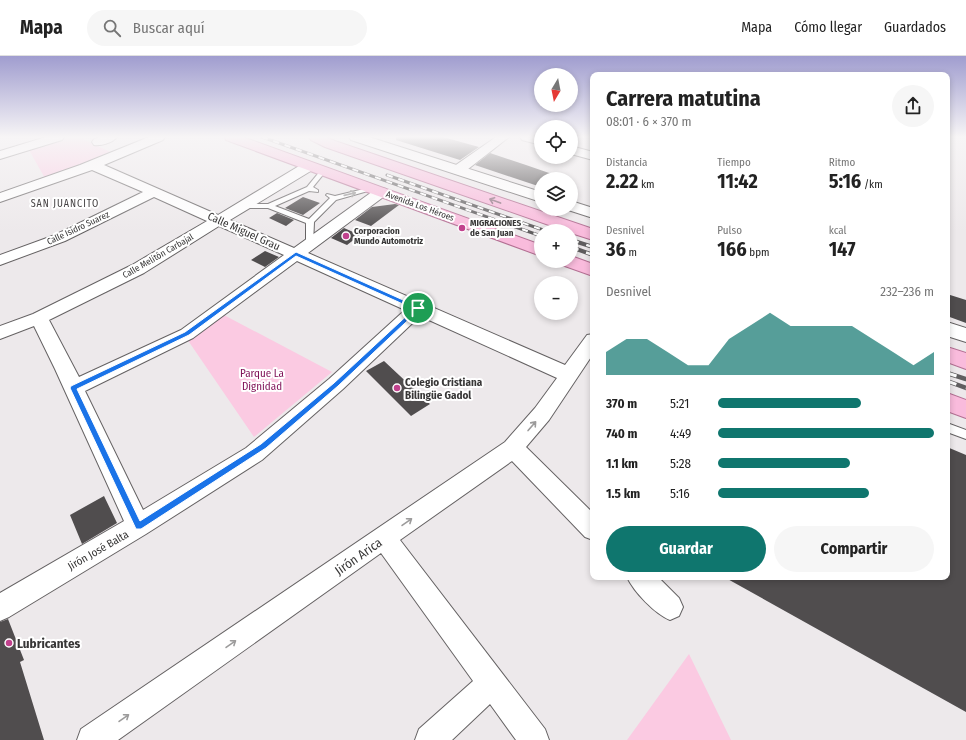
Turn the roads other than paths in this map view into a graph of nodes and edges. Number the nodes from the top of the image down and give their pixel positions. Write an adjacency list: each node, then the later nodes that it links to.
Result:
1 (316, 168): 15 (lane)
2 (83, 169): 13 (street)
3 (102, 169): 11 (street, Calle Miguel Grau)
4 (314, 169): 14 (street, Calle Melitón Carbajal)
5 (318, 169): 10 (main road, Avenida Los Héroes)
6 (406, 169): 9 (main road)
7 (455, 169): 8 (street)
8 (458, 170): 9 (main road); 12 (street)
9 (415, 172): 20 (main road, one-way to 9)
10 (377, 191): 19 (lane, one-way to 10); 21 (street); 22 (main road, Avenida Los Héroes)
11 (154, 192): 18 (street, Calle Miguel Grau); 24 (street, Calle Isidro Suarez)
12 (534, 195)
13 (0, 198)
14 (244, 206): 15 (lane); 18 (street, Calle Melitón Carbajal)
15 (269, 206): 19 (lane)
16 (578, 208): 17 (street)
17 (590, 212)
18 (220, 220): 23 (street, Calle Miguel Grau); 28 (street, Calle Melitón Carbajal)
19 (310, 222): 21 (lane)
20 (590, 234)
21 (310, 243): 23 (street)
22 (534, 248)
23 (296, 254): 27 (street, Calle Miguel Grau); 36 (street)
24 (0, 260)
25 (578, 265): 26 (main road)
26 (590, 269)
27 (418, 308): 35 (street, Calle Miguel Grau); 43 (street, Jirón José Balta)
28 (39, 318): 30 (street, Calle Melitón Carbajal); 36 (street)
29 (950, 330): 31 (street)
30 (0, 333)
31 (966, 335)
32 (590, 344): 35 (street, Jirón Arica)
33 (950, 355): 34 (main road)
34 (966, 361)
35 (569, 375): 41 (street, Jirón Arica, one-way to 35)
36 (74, 388): 43 (street)
37 (950, 403): 38 (main road)
38 (966, 409)
39 (950, 428): 40 (lane)
40 (966, 435)
41 (513, 448): 42 (street); 44 (street, Jirón Arica, one-way to 41)
42 (590, 523)
43 (138, 526): 47 (street, Jirón José Balta)
44 (384, 538): 48 (street); 49 (street, Jirón Arica, one-way to 44)
45 (643, 580): 46 (street)
46 (670, 607)
47 (0, 608)
48 (492, 683): 50 (street); 51 (street)
49 (92, 740)
50 (430, 740)
51 (534, 740)

